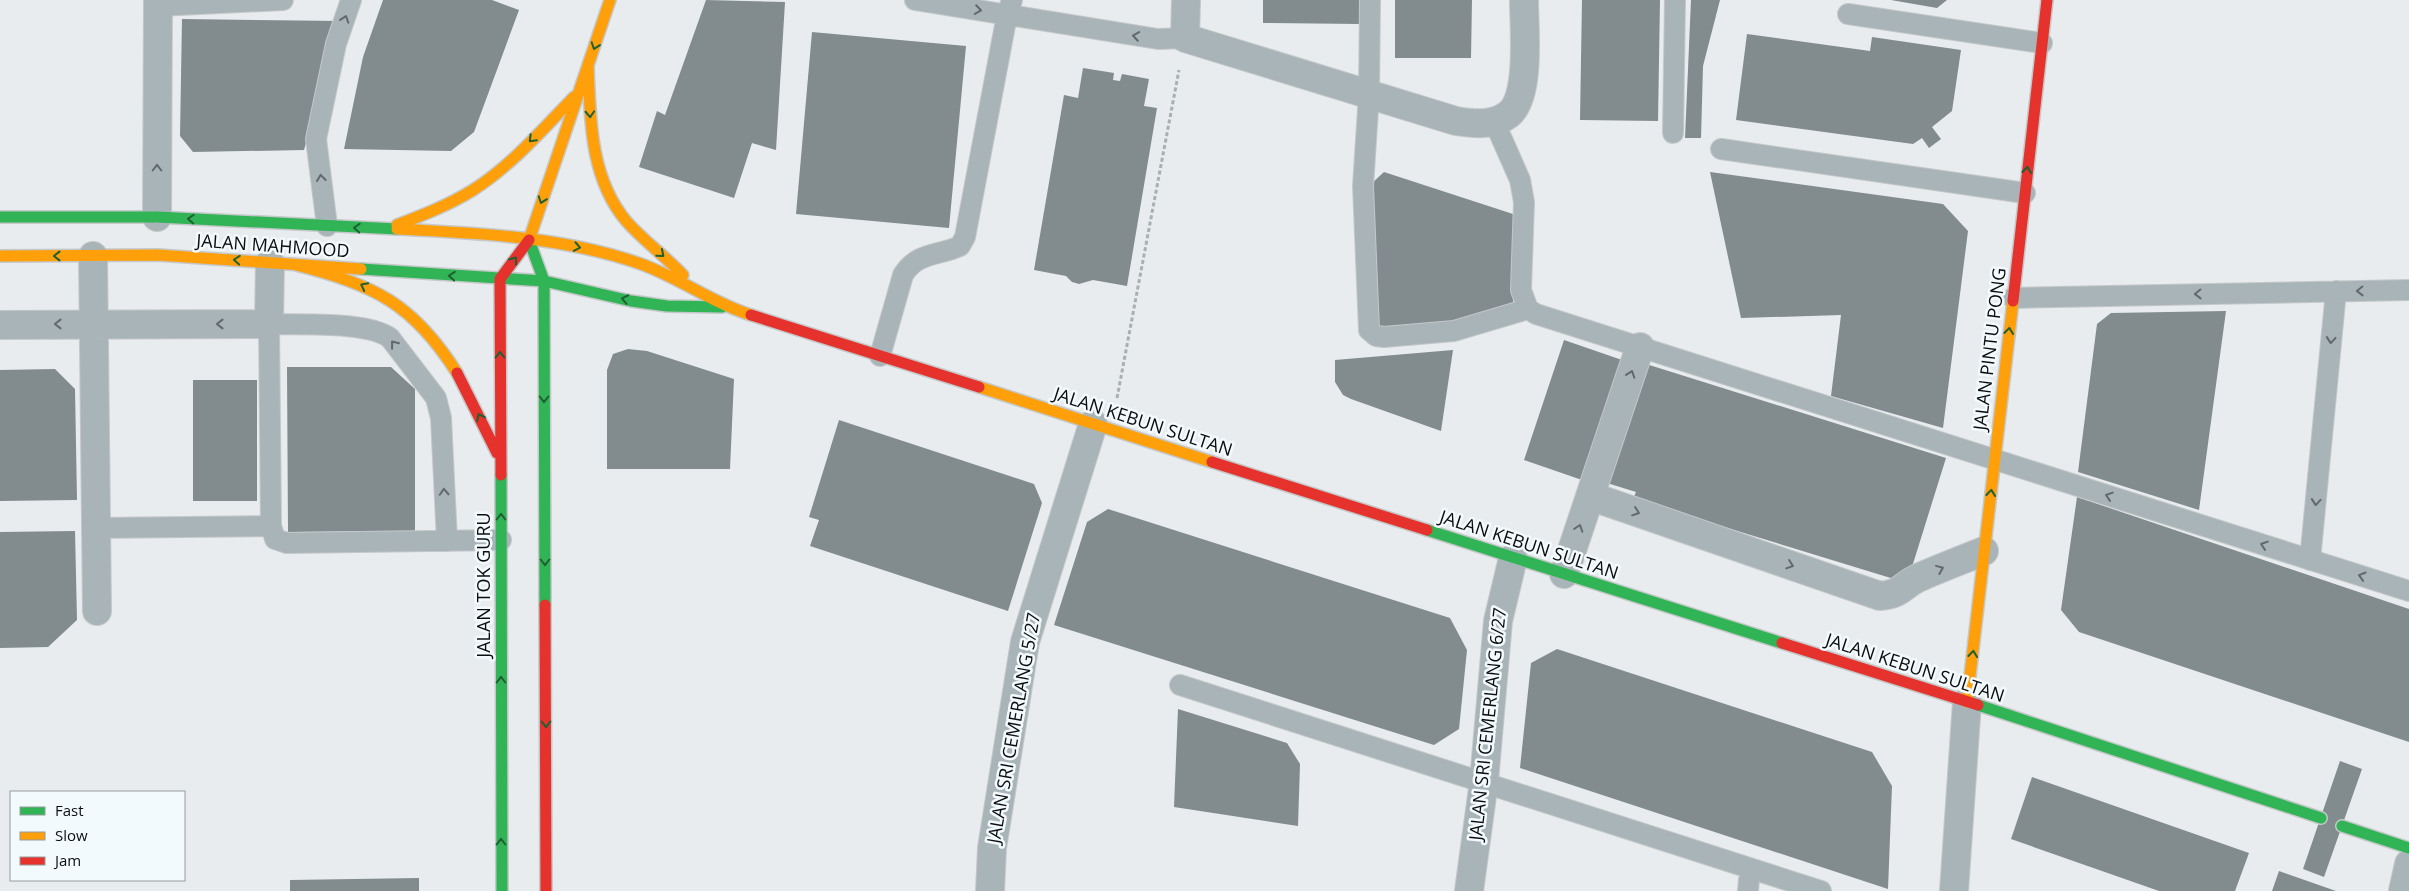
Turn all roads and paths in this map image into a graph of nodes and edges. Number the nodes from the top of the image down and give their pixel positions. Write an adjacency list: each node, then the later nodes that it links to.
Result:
1 (282, 0): 10 (lane)
2 (351, 0): 24 (lane, one-way to 2)
3 (610, 0): 15 (main road, one-way to 15)
4 (915, 0): 11 (lane, one-way to 11)
5 (1186, 0): 13 (street)
6 (1370, 0): 17 (lane)
7 (1524, 0): 18 (street)
8 (1675, 0): 19 (lane)
9 (2047, 0): 14 (main road, JALAN PINTU PONG)
10 (158, 3): 23 (street, one-way to 10)
11 (1010, 7): 13 (lane, one-way to 11); 42 (lane)
12 (1848, 14): 14 (lane)
13 (1185, 38): 17 (street); 43 (path)
14 (2042, 43): 21 (main road, JALAN PINTU PONG, one-way to 14)
15 (588, 65): 16 (main road); 34 (main road, one-way to 34)
16 (579, 92): 25 (main road, one-way to 25); 26 (main road, one-way to 26)
17 (1369, 94): 18 (street); 37 (lane)
18 (1494, 122): 37 (lane)
19 (1673, 133)
20 (1721, 149): 21 (lane)
21 (2025, 193): 35 (main road, JALAN PINTU PONG)
22 (0, 217): 23 (main road, JALAN MAHMOOD)
23 (157, 217): 24 (main road, JALAN MAHMOOD, one-way to 23)
24 (328, 226): 25 (main road, JALAN MAHMOOD, one-way to 24)
25 (386, 229): 26 (main road, JALAN MAHMOOD)
26 (529, 240): 30 (main road, one-way to 26); 31 (main road); 34 (main road, JALAN KEBUN SULTAN, one-way to 34)
27 (0, 256): 28 (main road, JALAN MAHMOOD, one-way to 27)
28 (93, 256): 29 (main road, JALAN MAHMOOD, one-way to 28); 39 (street)
29 (283, 264): 30 (main road, JALAN MAHMOOD, one-way to 29); 40 (street); 45 (main road, one-way to 29)
30 (500, 279): 31 (main road, JALAN MAHMOOD); 45 (main road, JALAN TOK GURU, one-way to 30)
31 (544, 281): 36 (main road, JALAN KEBUN SULTAN, one-way to 31); 66 (main road, one-way to 66)
32 (2409, 290): 33 (lane, one-way to 33)
33 (2336, 291): 35 (lane, one-way to 35); 53 (lane, one-way to 53)
34 (700, 292): 36 (main road, JALAN KEBUN SULTAN)
35 (2013, 298): 44 (main road, JALAN PINTU PONG, one-way to 35)
36 (726, 307): 42 (main road, JALAN KEBUN SULTAN)
37 (1528, 309): 41 (lane)
38 (0, 324): 39 (street, one-way to 38)
39 (93, 324): 40 (street, one-way to 39); 48 (street)
40 (269, 324): 47 (lane); 50 (lane, one-way to 40)
41 (1640, 347): 44 (lane); 46 (street, one-way to 41)
42 (880, 356): 43 (main road, JALAN KEBUN SULTAN)
43 (1102, 427): 52 (main road, JALAN KEBUN SULTAN); 67 (street, JALAN SRI CEMERLANG 5/27)
44 (1994, 460): 51 (main road, JALAN PINTU PONG, one-way to 44); 53 (lane, one-way to 44)
45 (501, 461): 49 (main road, JALAN TOK GURU, one-way to 45)
46 (1590, 496): 51 (street, one-way to 51); 54 (street, one-way to 46)
47 (271, 526): 48 (lane); 50 (lane)
48 (96, 528): 56 (street)
49 (501, 540): 50 (lane); 65 (main road, JALAN TOK GURU, one-way to 49)
50 (447, 541)
51 (1984, 551): 58 (main road, JALAN PINTU PONG, one-way to 51)
52 (1512, 558): 54 (main road, JALAN KEBUN SULTAN); 59 (street, JALAN SRI CEMERLANG 6/27)
53 (2310, 560): 55 (lane, one-way to 53)
54 (1564, 574): 58 (main road, JALAN KEBUN SULTAN)
55 (2409, 591)
56 (98, 611)
57 (1180, 685): 59 (lane)
58 (1967, 702): 60 (main road, JALAN KEBUN SULTAN); 71 (street)
59 (1484, 781): 64 (lane); 68 (street, JALAN SRI CEMERLANG 6/27)
60 (2320, 818)
61 (2342, 826): 62 (main road)
62 (2409, 848)
63 (2409, 864): 72 (street)
64 (1750, 868): 69 (lane); 70 (lane)
65 (502, 891)
66 (546, 891)
67 (990, 891)
68 (1469, 891)
69 (1748, 891)
70 (1821, 891)
71 (1954, 891)
72 (2403, 891)

